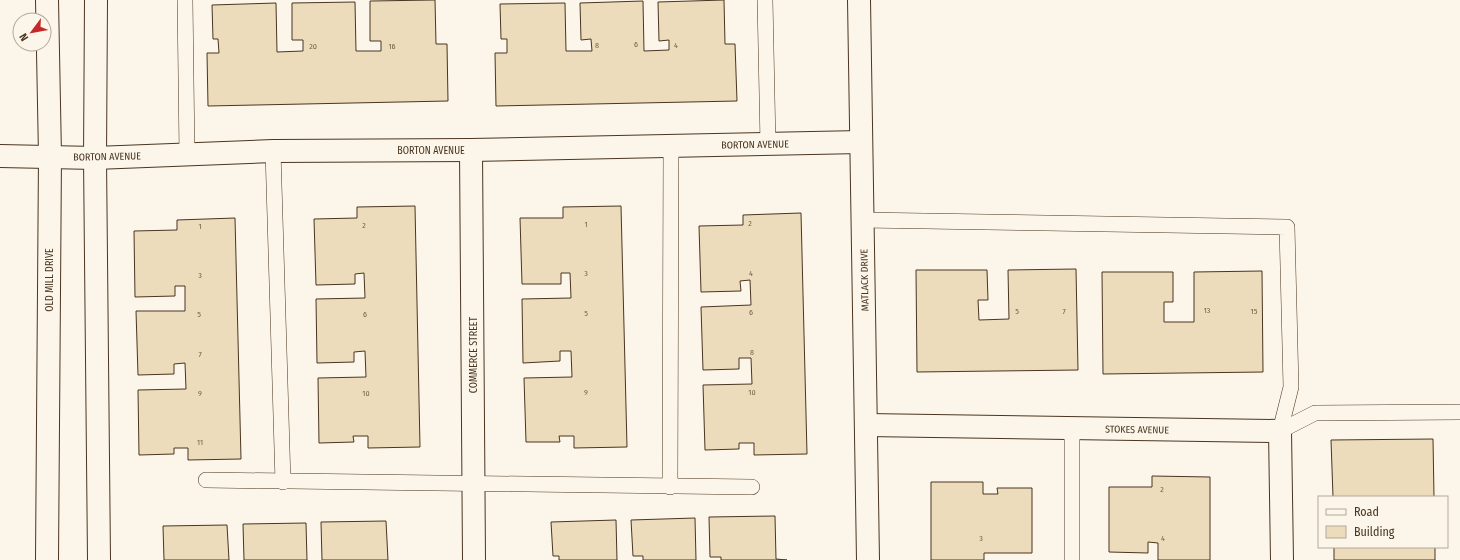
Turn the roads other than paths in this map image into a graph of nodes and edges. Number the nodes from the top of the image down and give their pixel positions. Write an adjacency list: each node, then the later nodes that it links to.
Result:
1 (47, 0): 13 (street, OLD MILL DRIVE)
2 (96, 0): 14 (street)
3 (185, 0): 11 (lane)
4 (765, 0): 7 (lane)
5 (859, 0): 6 (street, MATLACK DRIVE)
6 (861, 142): 7 (street, BORTON AVENUE); 15 (street, MATLACK DRIVE)
7 (768, 144): 8 (street, BORTON AVENUE)
8 (671, 146): 9 (street, BORTON AVENUE); 23 (lane)
9 (471, 150): 10 (street, BORTON AVENUE); 22 (street, COMMERCE STREET)
10 (273, 151): 11 (street, BORTON AVENUE); 21 (lane)
11 (187, 154): 14 (street, BORTON AVENUE)
12 (0, 156): 13 (street, BORTON AVENUE)
13 (50, 156): 14 (street, BORTON AVENUE); 25 (street, OLD MILL DRIVE)
14 (95, 158): 26 (street)
15 (863, 220): 17 (street, MATLACK DRIVE); 19 (lane)
16 (1460, 412): 19 (lane)
17 (866, 425): 18 (street, STOKES AVENUE); 28 (street, MATLACK DRIVE)
18 (1072, 428): 19 (street, STOKES AVENUE); 29 (lane)
19 (1280, 431): 30 (street)
20 (206, 480): 21 (lane)
21 (283, 482): 22 (lane)
22 (474, 484): 23 (lane); 27 (street, COMMERCE STREET)
23 (670, 487): 24 (lane)
24 (752, 487)
25 (47, 560)
26 (99, 560)
27 (474, 560)
28 (868, 560)
29 (1072, 560)
30 (1282, 560)

